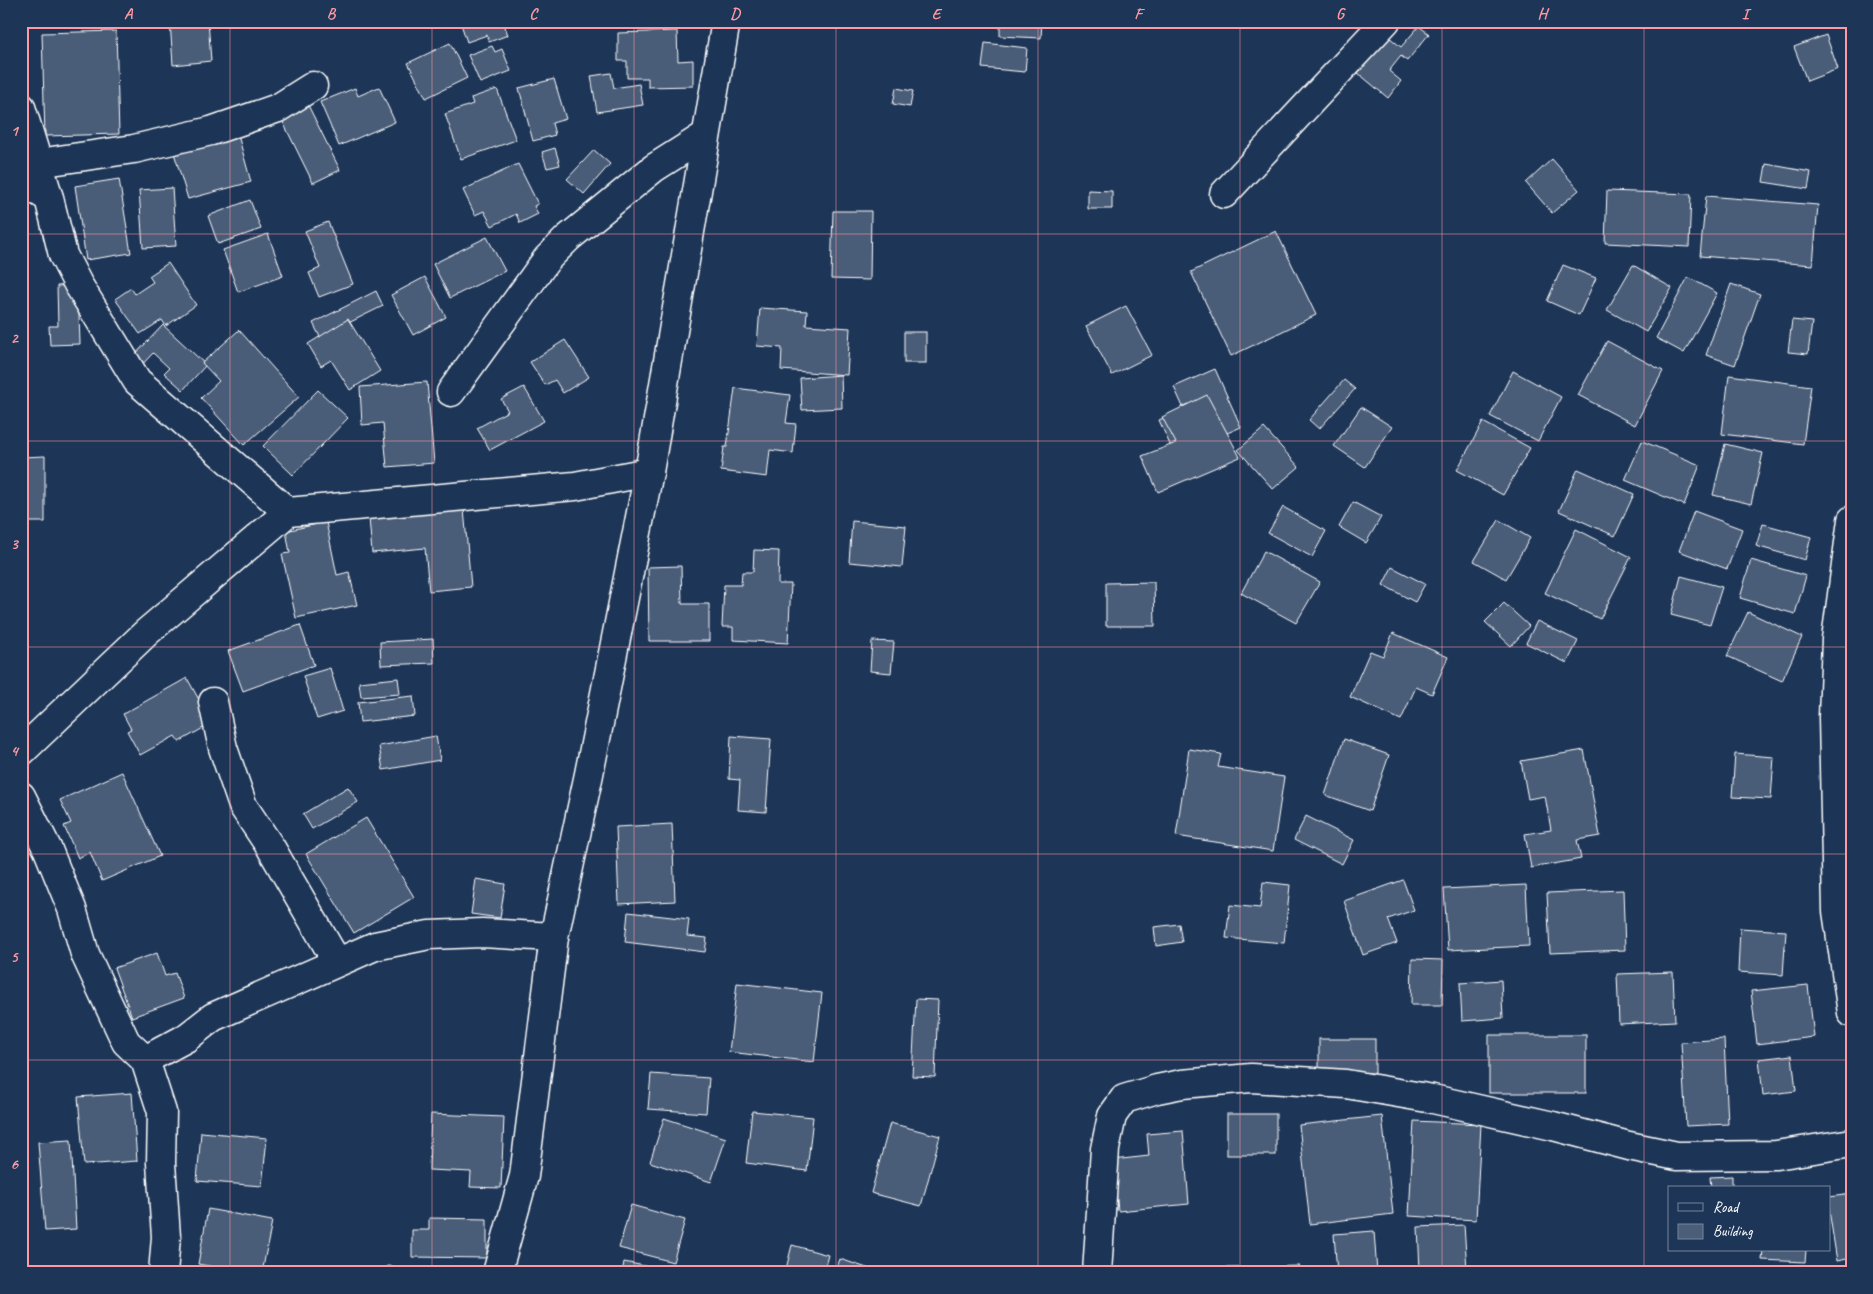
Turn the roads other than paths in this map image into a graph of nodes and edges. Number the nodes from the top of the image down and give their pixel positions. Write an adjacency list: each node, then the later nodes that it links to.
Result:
1 (726, 21): 5 (street)
2 (1386, 21): 7 (street)
3 (313, 86): 6 (street)
4 (21, 107): 6 (street)
5 (706, 135): 8 (street); 9 (street)
6 (30, 172): 10 (street)
7 (1224, 194)
8 (451, 392)
9 (649, 472): 10 (street); 15 (street)
10 (288, 512): 13 (street)
11 (1852, 520): 17 (street)
12 (213, 702): 16 (street)
13 (21, 752)
14 (21, 796): 18 (street)
15 (554, 937): 16 (street); 21 (street)
16 (337, 962): 18 (street)
17 (1852, 1013)
18 (145, 1060): 20 (street)
19 (1852, 1143): 22 (street)
20 (163, 1273)
21 (497, 1273)
22 (1098, 1273)

